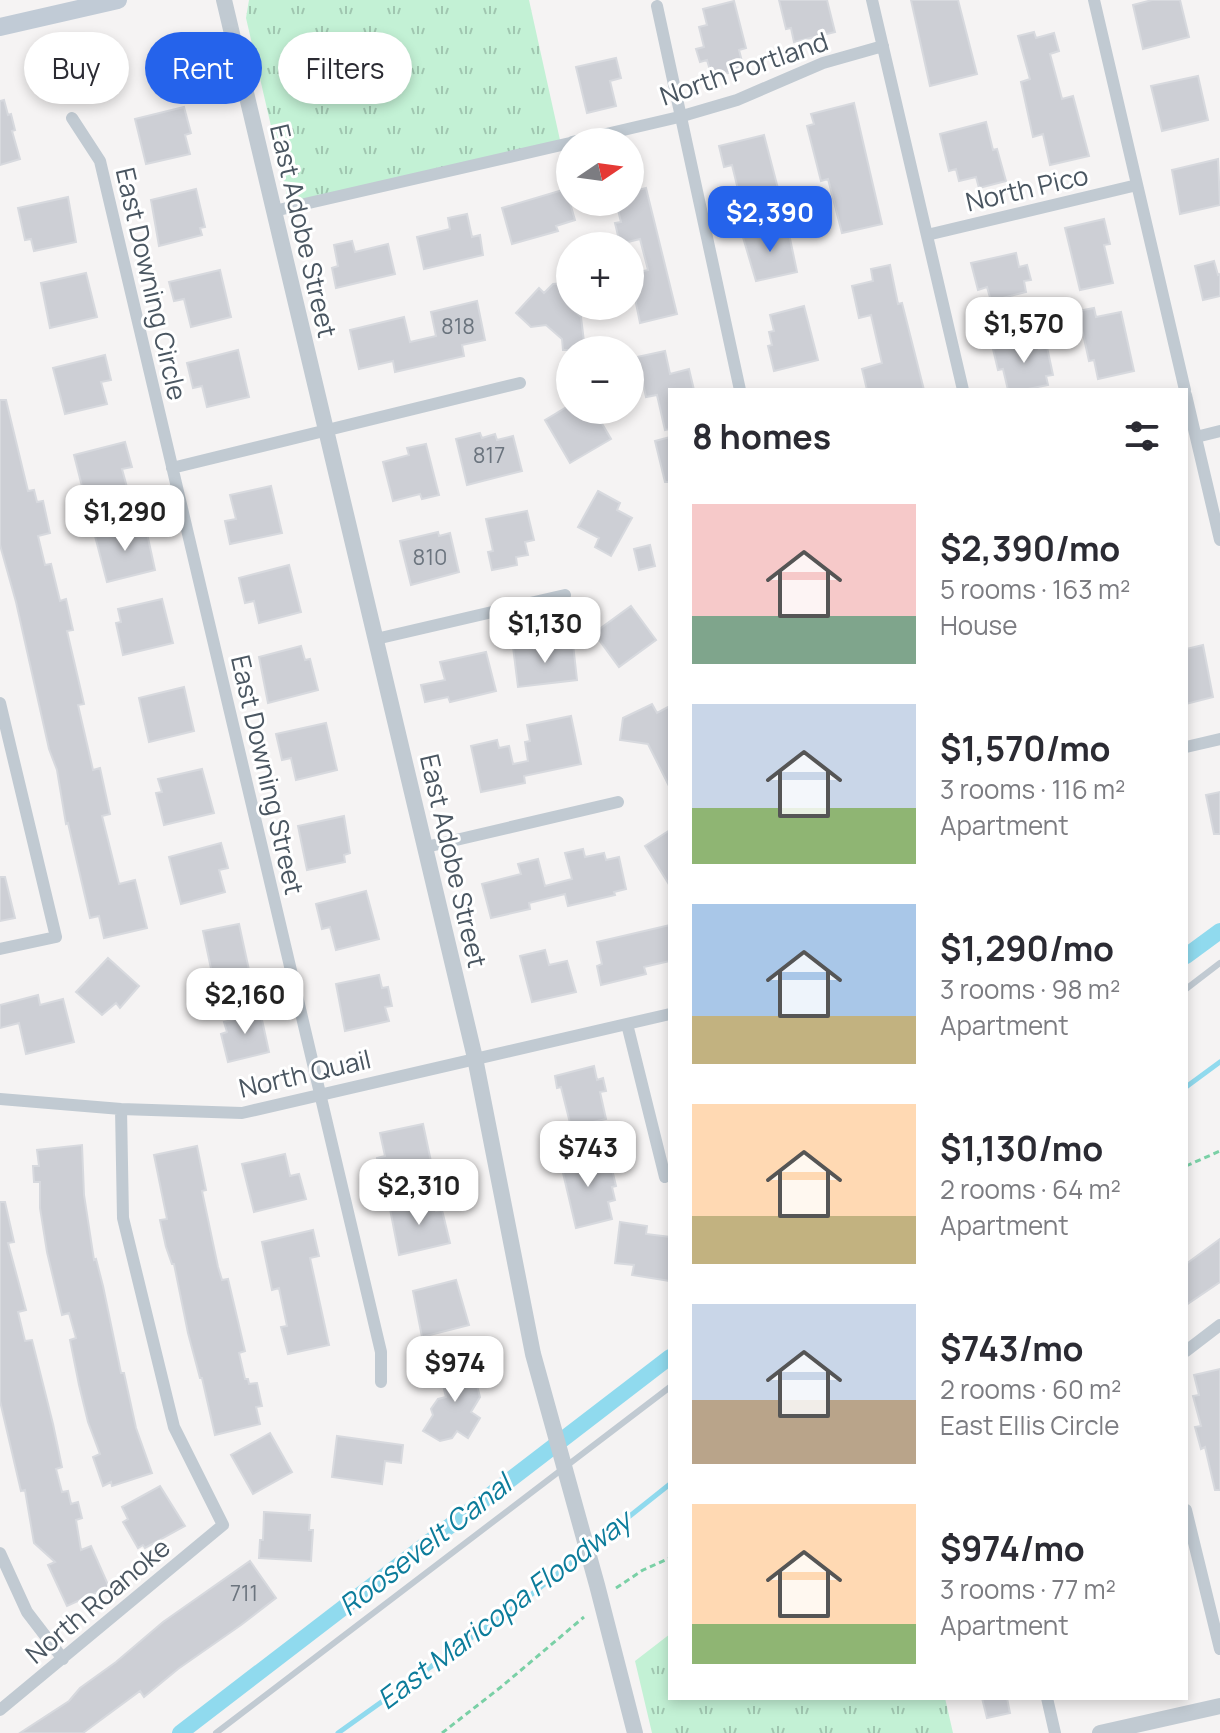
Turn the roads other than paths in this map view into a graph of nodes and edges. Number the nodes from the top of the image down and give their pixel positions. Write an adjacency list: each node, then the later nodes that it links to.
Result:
1 (118, 0): 6 (main road)
2 (224, 0): 13 (street, East Adobe Street)
3 (872, 0): 7 (street)
4 (1094, 0): 12 (street)
5 (657, 6): 8 (street)
6 (0, 27)
7 (883, 46): 8 (street, North Portland); 14 (street)
8 (679, 117): 10 (street, North Portland); 16 (street)
9 (72, 118): 23 (street, East Downing Circle)
10 (631, 128)
11 (556, 145): 13 (street, North Portland)
12 (1137, 185): 14 (street, North Pico); 18 (street)
13 (274, 211): 20 (street, East Adobe Street)
14 (927, 235): 17 (street)
15 (520, 383): 20 (street)
16 (740, 388)
17 (963, 388)
18 (1184, 388)
19 (1188, 404): 22 (street)
20 (326, 431): 23 (street); 26 (street, East Adobe Street)
21 (1220, 431): 22 (street)
22 (1196, 437): 24 (street)
23 (172, 468): 38 (street, East Downing Street)
24 (1220, 540)
25 (565, 595): 26 (street)
26 (376, 639): 31 (street, East Adobe Street)
27 (0, 703): 32 (street)
28 (1220, 739): 29 (street)
29 (1188, 747)
30 (618, 802): 31 (street)
31 (426, 847): 37 (street, East Adobe Street)
32 (0, 949)
33 (1220, 963): 34 (lane)
34 (1188, 987)
35 (668, 1014): 36 (street, North Quail)
36 (627, 1024): 37 (street, North Quail); 41 (street)
37 (475, 1058): 38 (street, North Quail); 46 (street, East Adobe Street)
38 (319, 1093): 40 (street, North Quail); 44 (street)
39 (0, 1099): 40 (street, North Quail)
40 (121, 1109): 50 (street, North Roanoke)
41 (665, 1177)
42 (1220, 1325): 43 (street)
43 (1188, 1349)
44 (381, 1382)
45 (668, 1388): 46 (lane)
46 (564, 1463): 54 (lane); 55 (street, East Adobe Street)
47 (1188, 1518): 49 (street)
48 (0, 1553): 50 (street)
49 (1220, 1649)
50 (63, 1659): 53 (street, North Roanoke)
51 (1047, 1700): 56 (street)
52 (1220, 1706): 57 (street)
53 (0, 1710)
54 (216, 1733)
55 (635, 1733)
56 (1055, 1733)
57 (1100, 1733)

